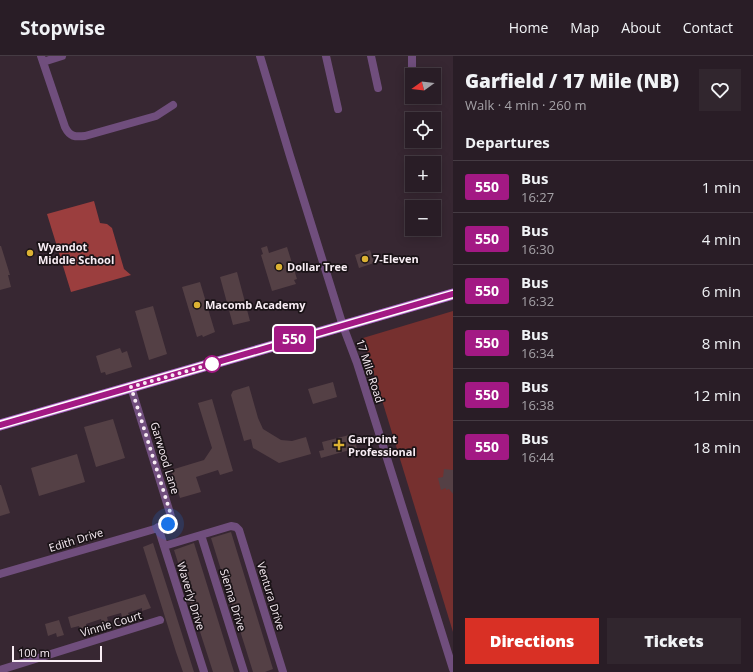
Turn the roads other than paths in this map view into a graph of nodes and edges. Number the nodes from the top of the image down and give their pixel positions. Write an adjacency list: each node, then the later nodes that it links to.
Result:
1 (62, 56): 6 (street)
2 (326, 56): 10 (street)
3 (371, 56): 8 (street)
4 (412, 56): 7 (street)
5 (263, 57): 12 (street, 17 Mile Road)
6 (42, 59): 9 (street)
7 (412, 68)
8 (378, 88)
9 (173, 106)
10 (338, 109)
11 (453, 294): 12 (main road)
12 (343, 326): 13 (main road); 20 (street, 17 Mile Road)
13 (131, 387): 14 (main road); 15 (street, Garwood Lane)
14 (0, 425)
15 (158, 527): 17 (street, Waverly Drive); 18 (street, Edith Drive)
16 (201, 535): 17 (street); 23 (street, Sienna Drive); 24 (street, Ventura Drive)
17 (164, 546): 22 (street, Waverly Drive)
18 (0, 574)
19 (160, 620): 21 (street, Vinnie Court)
20 (453, 669)
21 (0, 670)
22 (204, 672)
23 (244, 672)
24 (283, 672)

